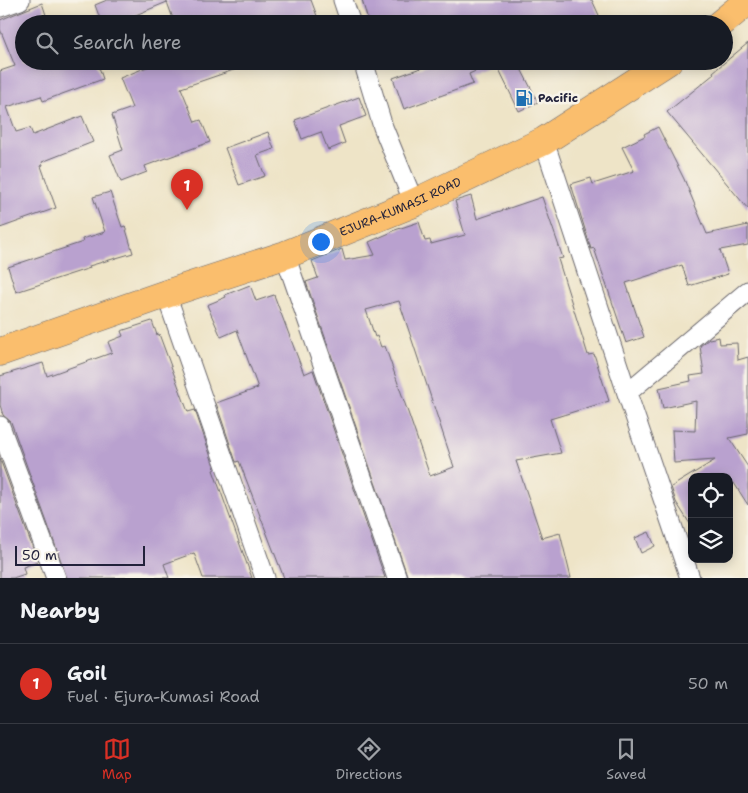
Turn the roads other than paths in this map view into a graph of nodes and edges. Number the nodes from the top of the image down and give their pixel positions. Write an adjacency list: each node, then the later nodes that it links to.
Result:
1 (20, 0): 4 (street)
2 (343, 0): 5 (street)
3 (748, 1): 6 (main road)
4 (0, 7)
5 (348, 15)
6 (731, 15)
7 (365, 70): 10 (street)
8 (654, 70): 9 (main road, EJURA-KUMASI ROAD)
9 (544, 141): 10 (main road, EJURA-KUMASI ROAD); 15 (street)
10 (414, 203): 11 (main road, EJURA-KUMASI ROAD)
11 (286, 256): 13 (main road, EJURA-KUMASI ROAD); 20 (street)
12 (748, 290): 15 (street)
13 (166, 294): 14 (main road, EJURA-KUMASI ROAD); 19 (street)
14 (0, 352)
15 (627, 393): 21 (street)
16 (0, 426): 17 (street)
17 (6, 462): 18 (street)
18 (56, 578)
19 (265, 578)
20 (397, 578)
21 (690, 578)

